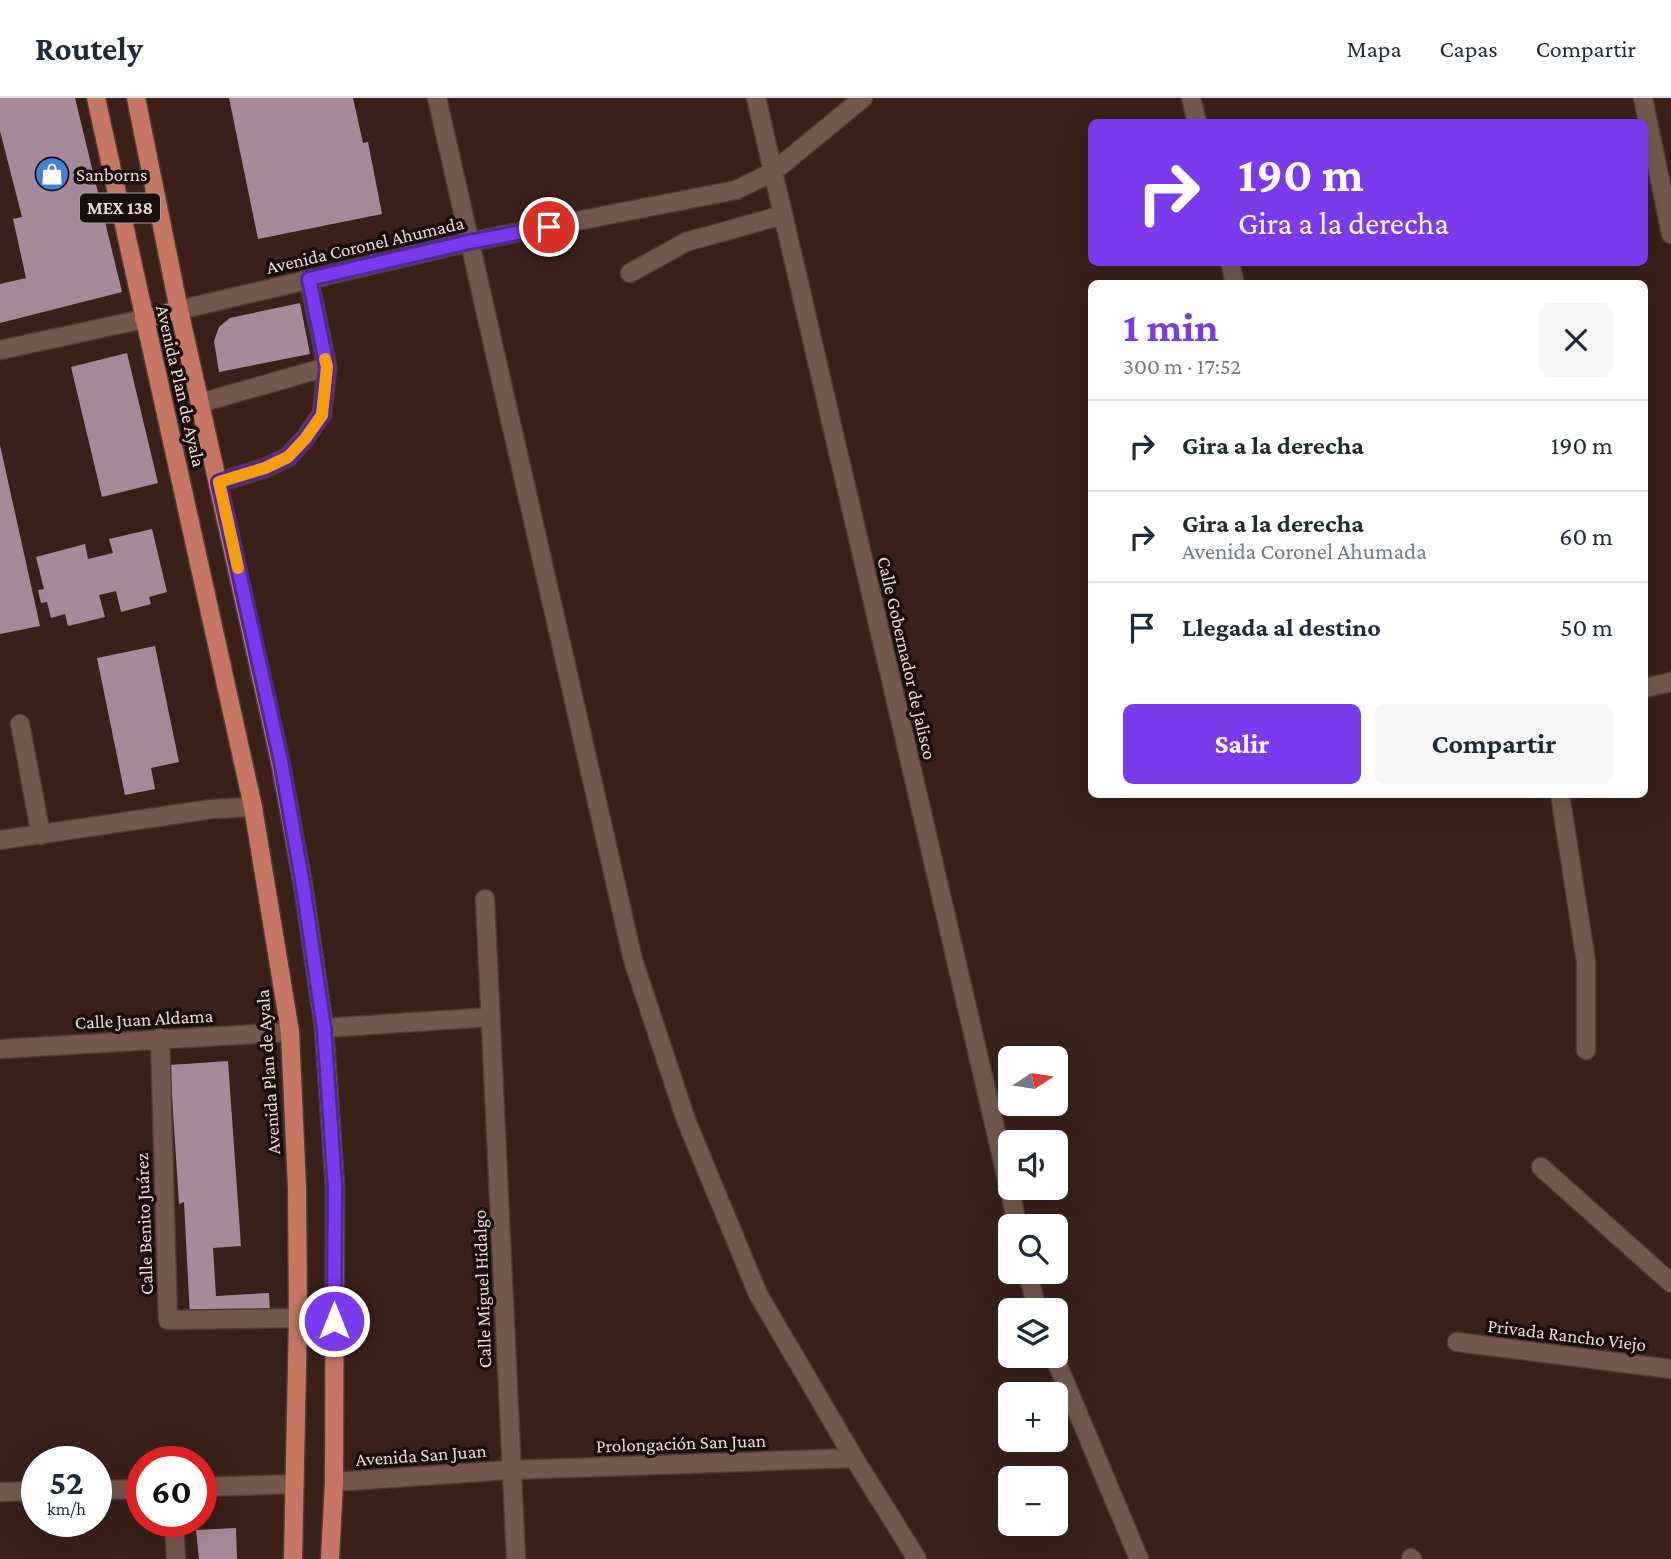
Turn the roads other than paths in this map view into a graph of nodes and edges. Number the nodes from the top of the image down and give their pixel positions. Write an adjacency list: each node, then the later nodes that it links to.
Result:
1 (96, 98): 18 (main road, Avenida Plan de Ayala / MEX 138)
2 (135, 98): 17 (main road, Avenida Plan de Ayala / MEX 138)
3 (437, 98): 14 (street)
4 (756, 98): 11 (street, Calle Gobernador de Jalisco)
5 (863, 98): 11 (street, Avenida Coronel Ahumada)
6 (1191, 98): 8 (street)
7 (1643, 98): 9 (street)
8 (1196, 119)
9 (1647, 119)
10 (1648, 122): 13 (street)
11 (774, 172): 12 (street, Calle Gobernador de Jalisco); 14 (street, Avenida Coronel Ahumada)
12 (783, 215): 15 (street); 38 (street, Calle Gobernador de Jalisco)
13 (1671, 234)
14 (469, 242): 16 (street, Avenida Coronel Ahumada); 44 (street)
15 (630, 273)
16 (309, 279): 17 (street, Avenida Coronel Ahumada); 20 (street)
17 (179, 310): 18 (main road); 21 (main road, Avenida Plan de Ayala / MEX 138)
18 (144, 319): 19 (street); 27 (main road, Avenida Plan de Ayala / MEX 138)
19 (0, 350)
20 (327, 367): 21 (street); 22 (street)
21 (200, 403): 22 (main road, Avenida Plan de Ayala / MEX 138)
22 (219, 482): 32 (main road, Avenida Plan de Ayala / MEX 138)
23 (1671, 682): 24 (street)
24 (1648, 687)
25 (20, 724): 28 (street)
26 (1561, 798): 36 (street)
27 (253, 807): 28 (street); 33 (main road, Avenida Plan de Ayala / MEX 138)
28 (41, 835): 29 (street)
29 (0, 841)
30 (485, 899): 31 (street, Calle Miguel Hidalgo)
31 (491, 1017): 32 (street); 45 (street, Calle Miguel Hidalgo)
32 (324, 1028): 46 (main road, Avenida Plan de Ayala / MEX 138)
33 (290, 1032): 34 (street, Calle Juan Aldama); 40 (main road, Avenida Plan de Ayala / MEX 138)
34 (159, 1038): 35 (street, Calle Juan Aldama); 40 (street, Calle Benito Juárez)
35 (0, 1049)
36 (1586, 1050)
37 (1541, 1167): 39 (street)
38 (1015, 1214)
39 (1671, 1283)
40 (298, 1318): 47 (main road, Avenida Plan de Ayala / MEX 138)
41 (1457, 1342): 43 (street, Privada Rancho Viejo)
42 (1059, 1368): 57 (street)
43 (1671, 1369)
44 (854, 1458): 45 (street, Prolongación San Juan); 56 (street)
45 (511, 1469): 46 (street, Avenida San Juan); 55 (street, Calle Miguel Hidalgo)
46 (334, 1482): 54 (main road, Avenida Plan de Ayala / MEX 138)
47 (295, 1484): 48 (street); 53 (main road, Avenida Plan de Ayala / MEX 138)
48 (217, 1486)
49 (21, 1491): 50 (street)
50 (0, 1492)
51 (175, 1537): 52 (street)
52 (176, 1559)
53 (293, 1559)
54 (330, 1559)
55 (516, 1559)
56 (917, 1559)
57 (1139, 1559)

